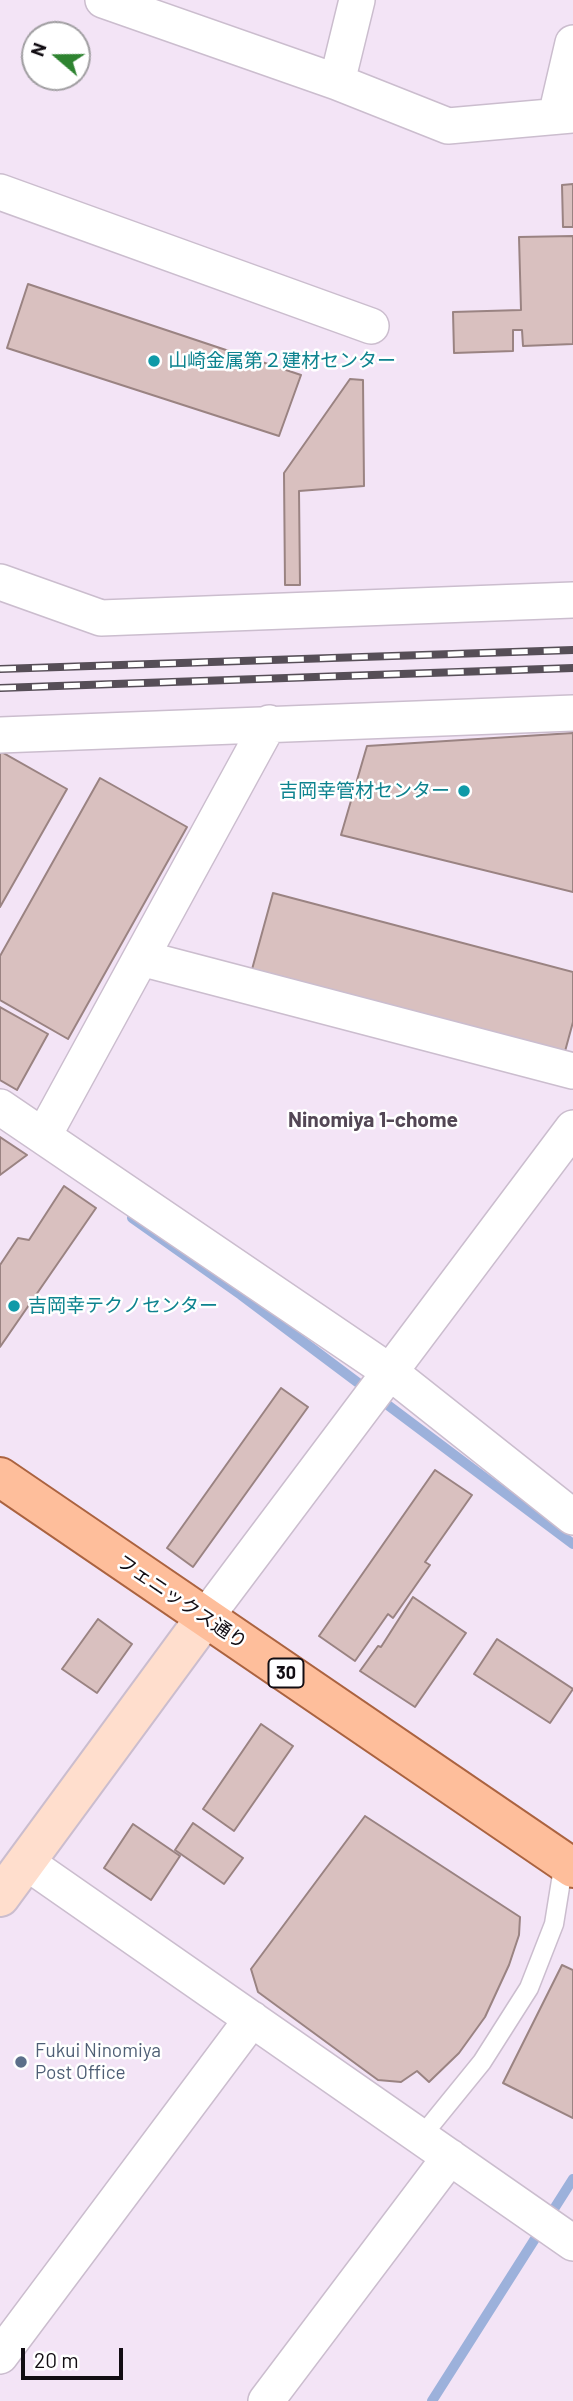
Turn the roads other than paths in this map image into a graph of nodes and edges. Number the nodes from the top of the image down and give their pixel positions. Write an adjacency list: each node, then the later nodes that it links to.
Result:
1 (103, 0): 4 (street)
2 (357, 0): 4 (street)
3 (573, 43): 5 (street)
4 (337, 82): 5 (street)
5 (564, 116)
6 (0, 192): 7 (street)
7 (371, 326)
8 (0, 582): 9 (street)
9 (573, 600)
10 (573, 713): 11 (street)
11 (269, 723): 12 (street); 13 (street)
12 (0, 735)
13 (141, 958): 14 (street); 17 (street)
14 (573, 1071)
15 (0, 1107): 17 (street)
16 (573, 1128): 18 (street)
17 (44, 1135): 18 (street)
18 (390, 1373): 20 (street); 21 (street)
19 (0, 1476): 21 (main road, フェニックス通り / 30)
20 (573, 1517)
21 (205, 1618): 22 (street); 23 (main road, フェニックス通り / 30)
22 (26, 1862): 24 (street); 25 (street)
23 (569, 1865): 26 (lane)
24 (0, 1898)
25 (252, 2019): 26 (street); 29 (street)
26 (421, 2137): 27 (street)
27 (450, 2157): 28 (street); 30 (street)
28 (573, 2243)
29 (0, 2356)
30 (266, 2401)

